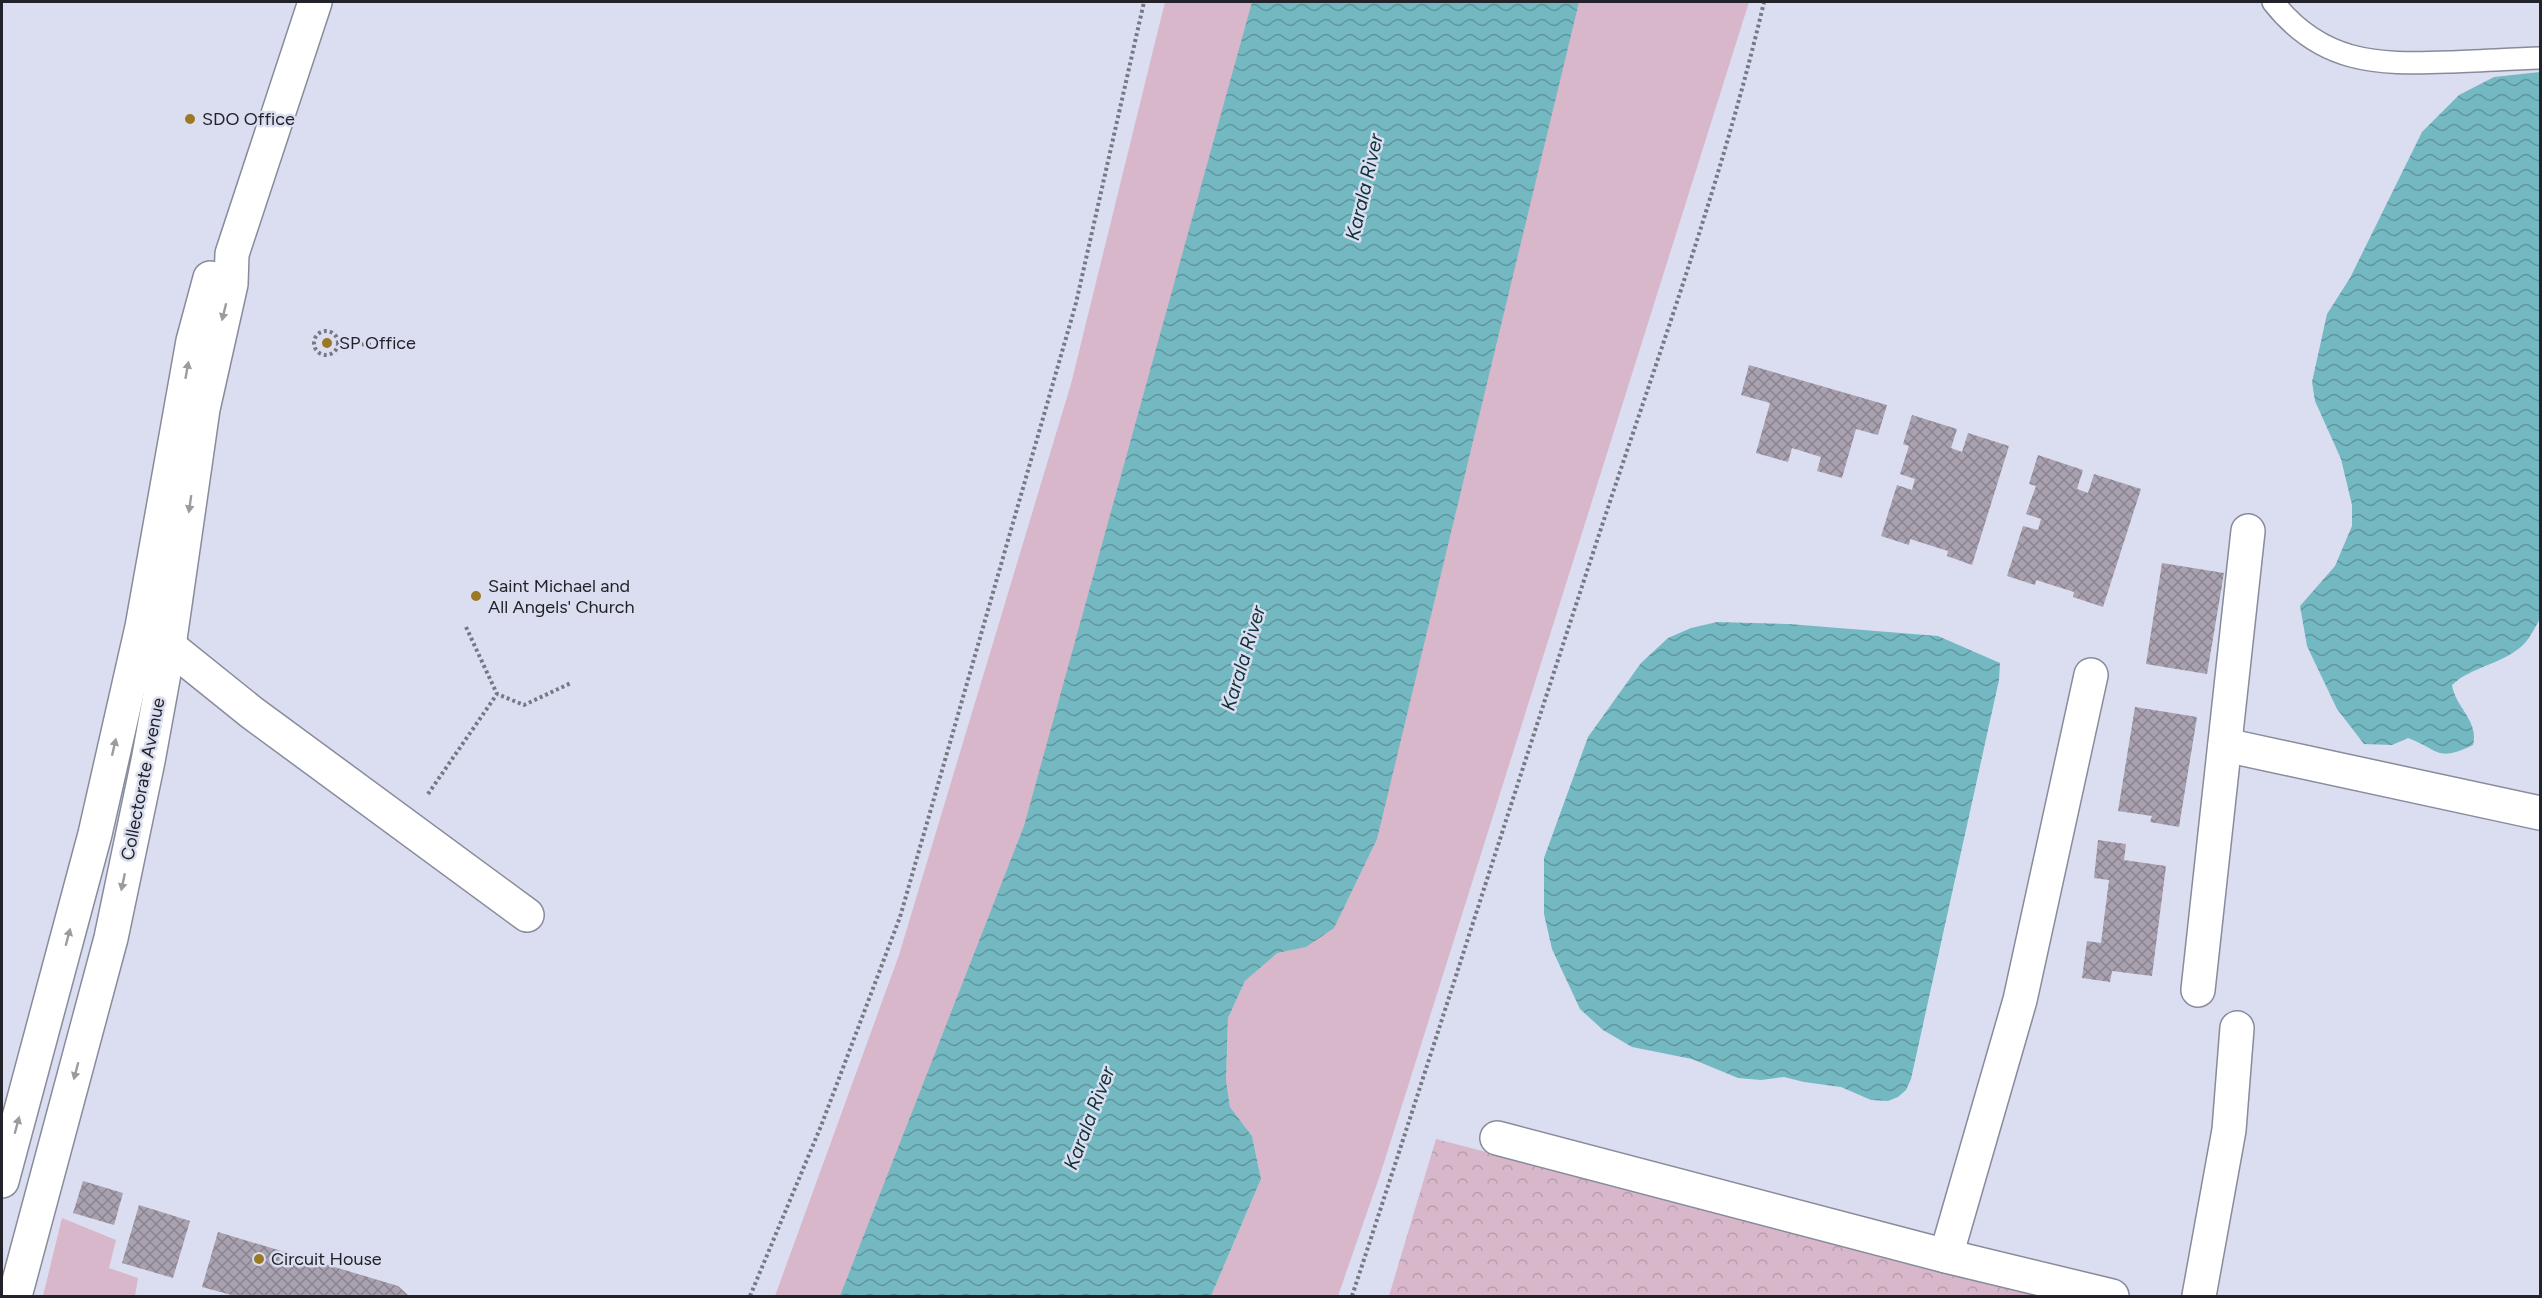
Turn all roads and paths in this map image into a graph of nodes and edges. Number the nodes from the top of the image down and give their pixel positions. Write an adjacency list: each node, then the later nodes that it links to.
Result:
1 (315, 2): 8 (street, Collectorate Avenue)
2 (1144, 2): 26 (path)
3 (1764, 2): 27 (path)
4 (2273, 2): 5 (lane)
5 (2541, 58)
6 (338, 343): 6 (path); 7 (path)
7 (413, 347)
8 (192, 406): 10 (street, Collectorate Avenue); 12 (street, Collectorate Avenue, one-way to 12)
9 (2248, 531): 16 (street)
10 (142, 627): 12 (street); 23 (street, Collectorate Avenue, one-way to 10)
11 (466, 627): 15 (path)
12 (169, 646): 18 (street); 25 (street, Collectorate Avenue, one-way to 25)
13 (2091, 675): 24 (street)
14 (571, 683): 15 (path)
15 (497, 694): 18 (path)
16 (2224, 745): 17 (street); 20 (street)
17 (2541, 813)
18 (406, 827): 19 (street)
19 (527, 915)
20 (2198, 990)
21 (2237, 1028): 29 (street)
22 (1497, 1138): 24 (street)
23 (2, 1181)
24 (1946, 1256): 28 (street)
25 (15, 1296)
26 (750, 1296)
27 (1352, 1296)
28 (2112, 1296)
29 (2199, 1296)

